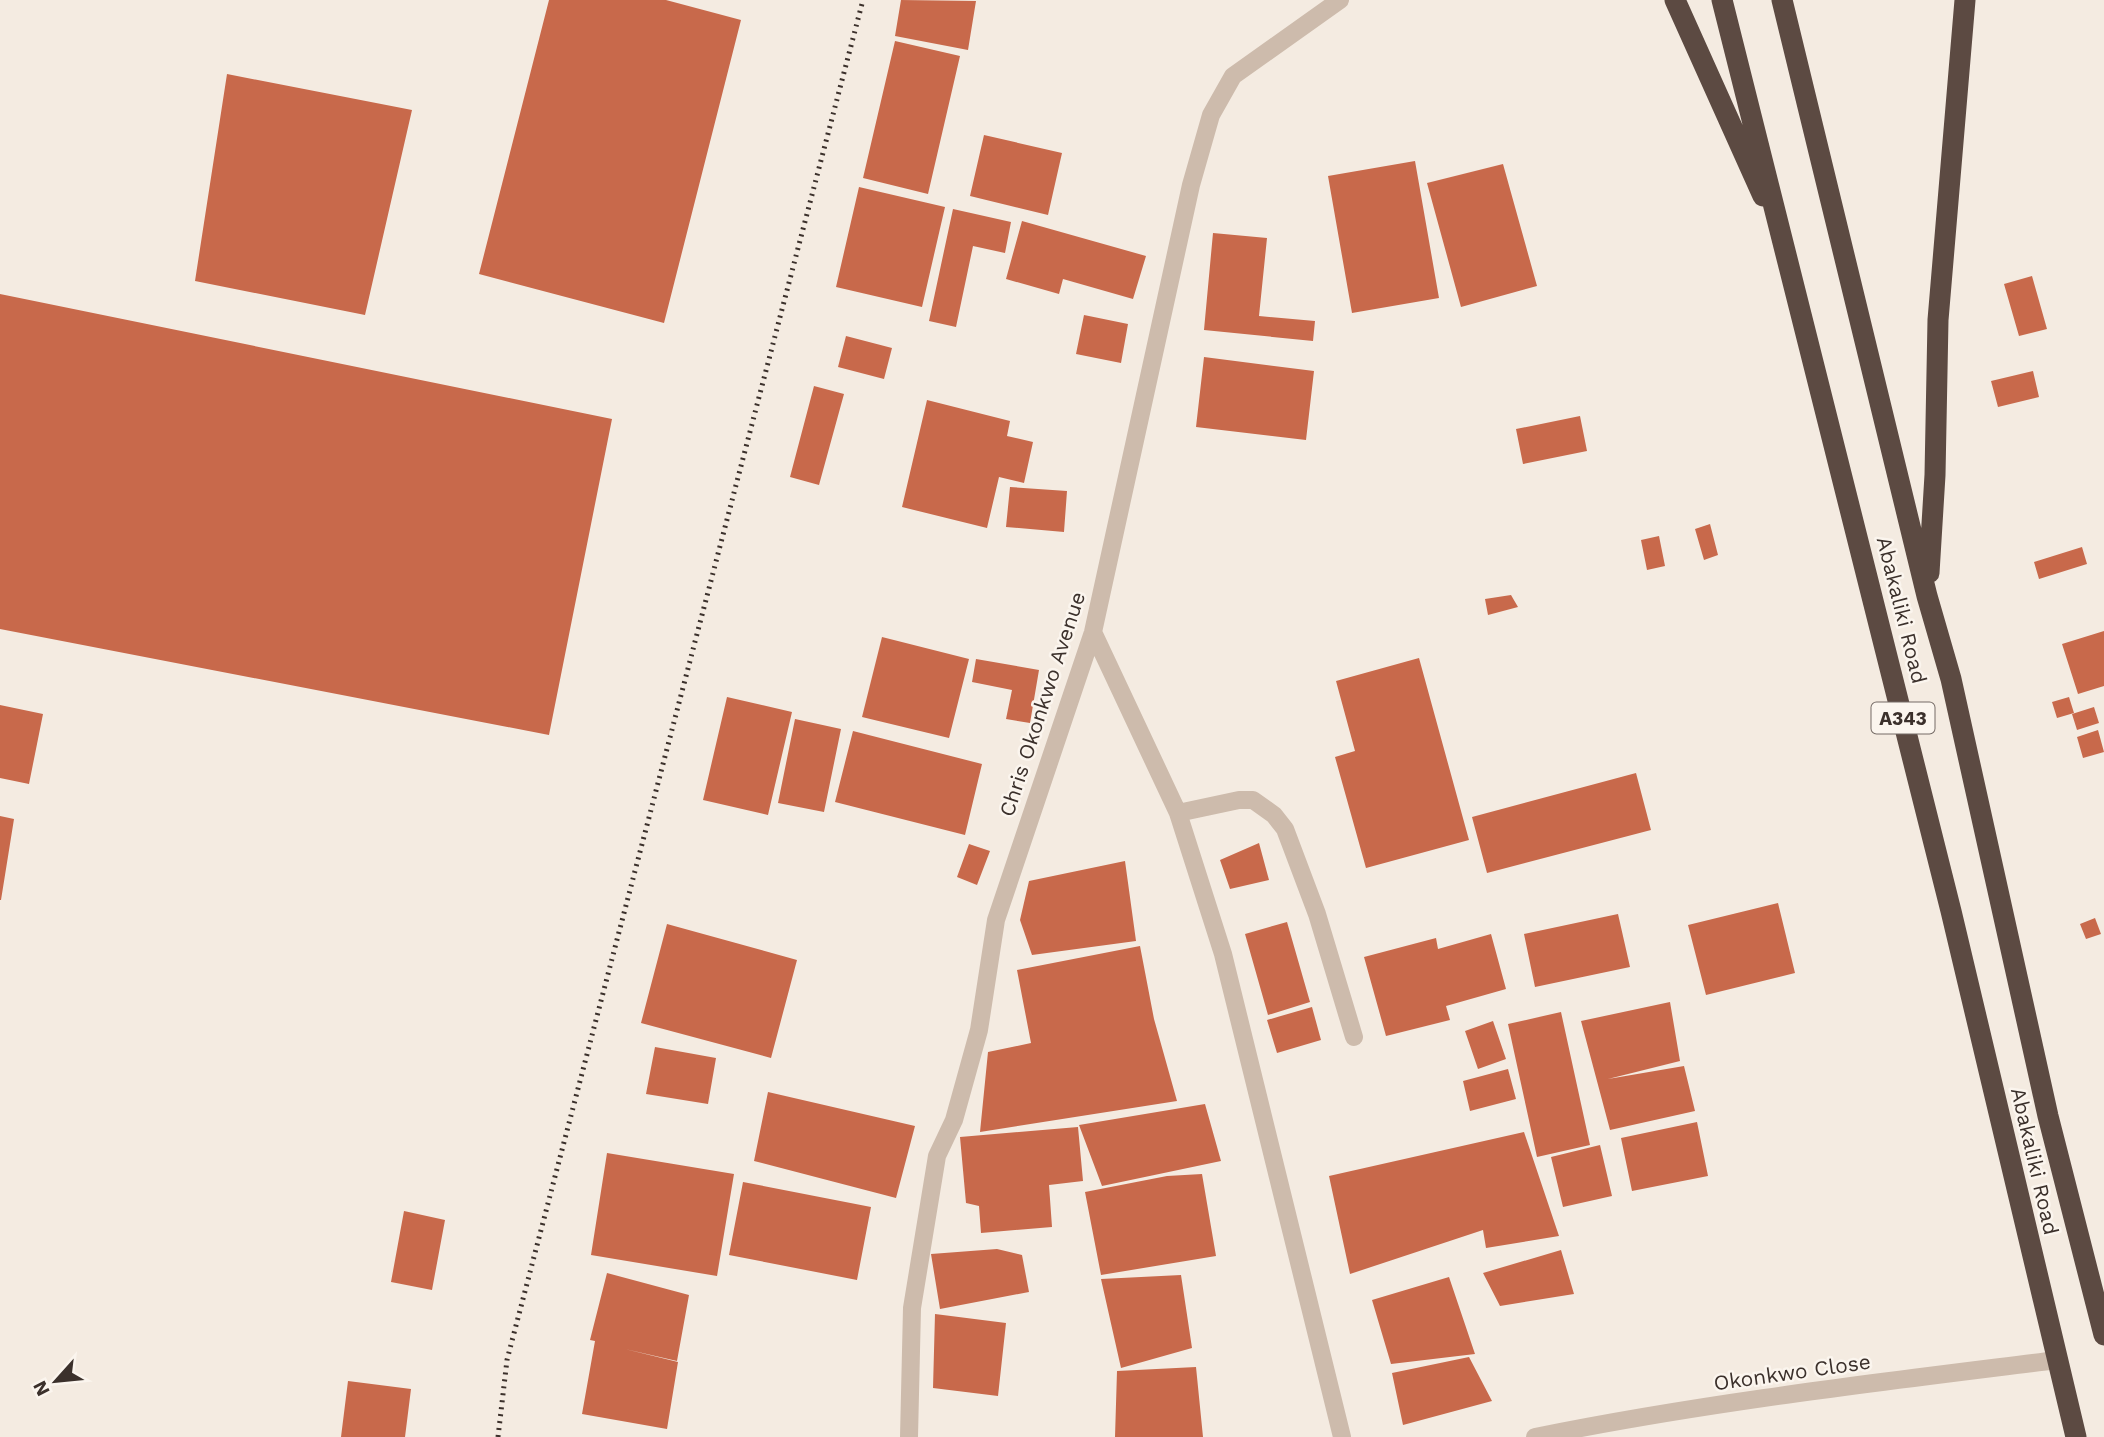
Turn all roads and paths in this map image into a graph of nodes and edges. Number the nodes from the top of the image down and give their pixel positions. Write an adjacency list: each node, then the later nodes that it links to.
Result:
1 (1340, 0): 8 (street, Chris Okonkwo Avenue)
2 (1675, 0): 6 (highway)
3 (1722, 0): 6 (highway, Abakaliki Road / A343)
4 (1782, 0): 7 (highway, Abakaliki Road / A343)
5 (1965, 0): 7 (highway)
6 (1787, 249): 12 (highway, Abakaliki Road / A343)
7 (1927, 596): 11 (highway, Abakaliki Road / A343)
8 (1093, 632): 9 (street); 13 (street, Chris Okonkwo Avenue)
9 (1178, 813): 10 (street); 14 (street)
10 (1354, 1037)
11 (2104, 1335)
12 (2057, 1360): 15 (street, Okonkwo Close); 16 (highway, Abakaliki Road / A343)
13 (909, 1437)
14 (1342, 1437)
15 (1535, 1437)
16 (2076, 1437)

